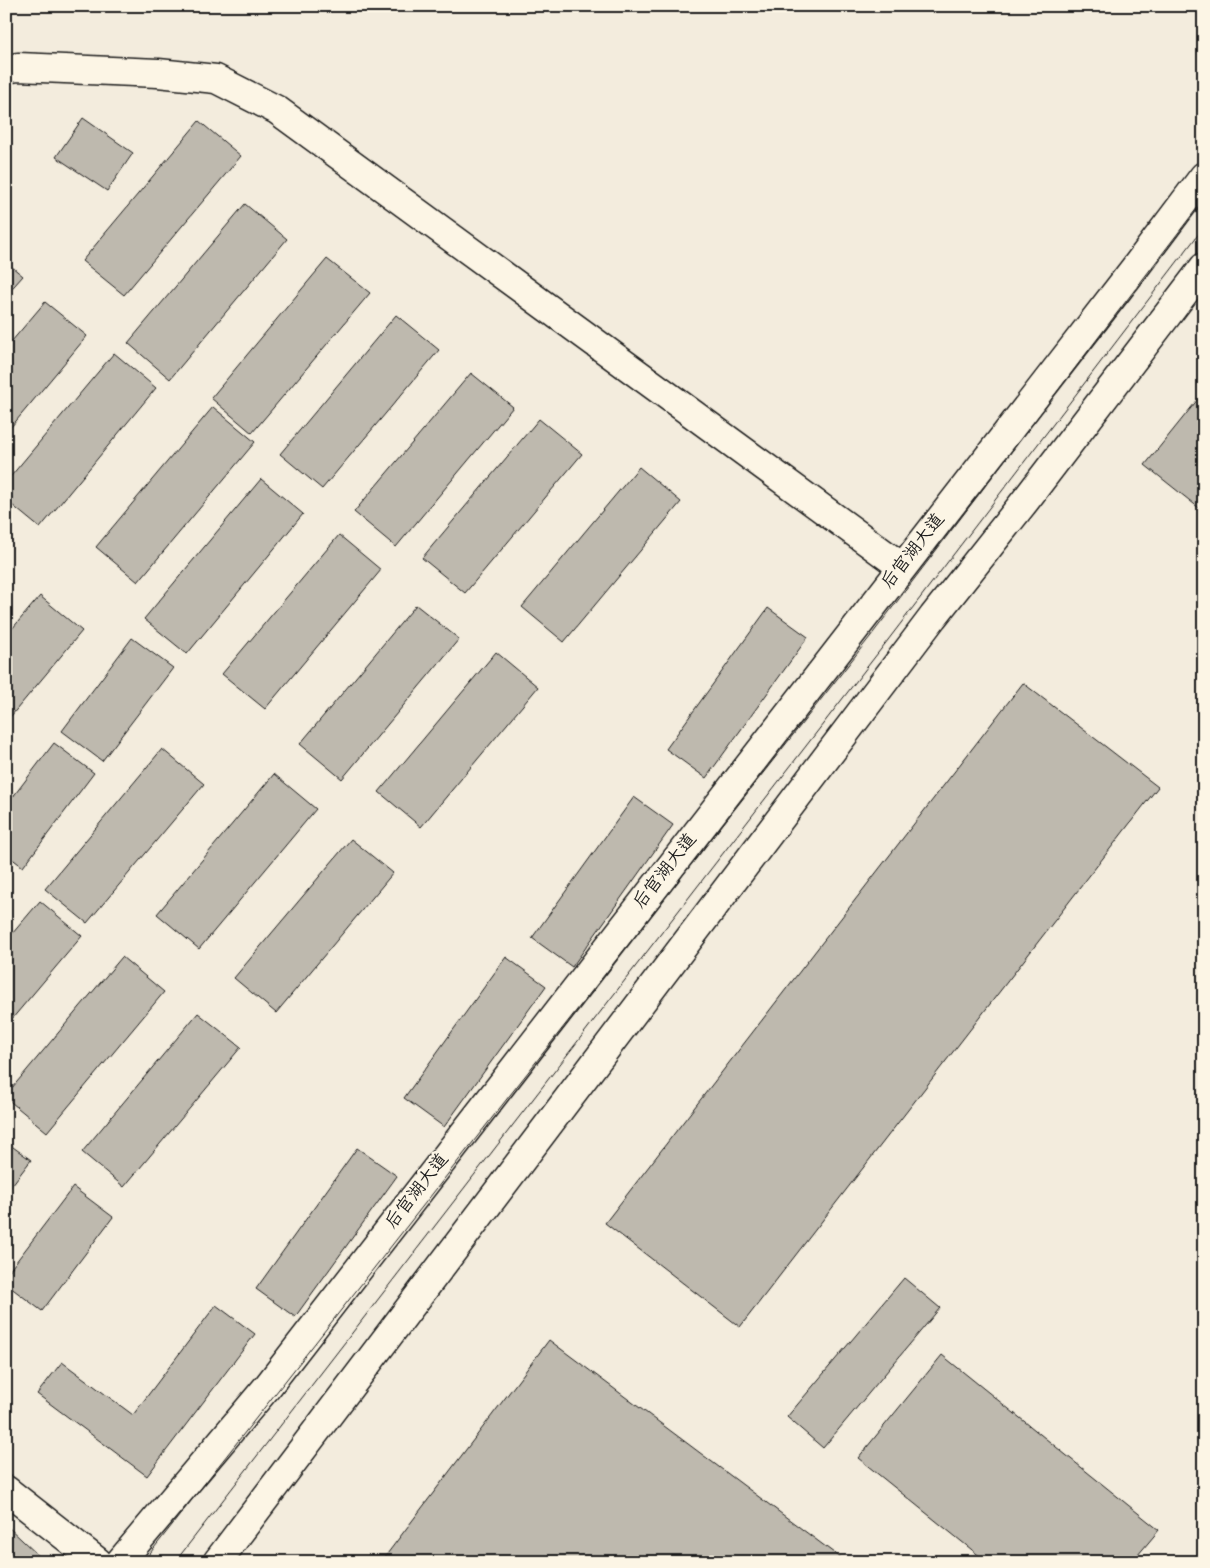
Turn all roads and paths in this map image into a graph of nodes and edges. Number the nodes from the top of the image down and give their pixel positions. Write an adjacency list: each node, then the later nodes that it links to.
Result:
1 (6, 69): 4 (main road)
2 (1204, 176): 4 (main road, 后官湖大道)
3 (1204, 267): 8 (main road)
4 (902, 567): 7 (main road, 后官湖大道)
5 (6, 1490): 6 (main road)
6 (98, 1562)
7 (120, 1562)
8 (217, 1562)

